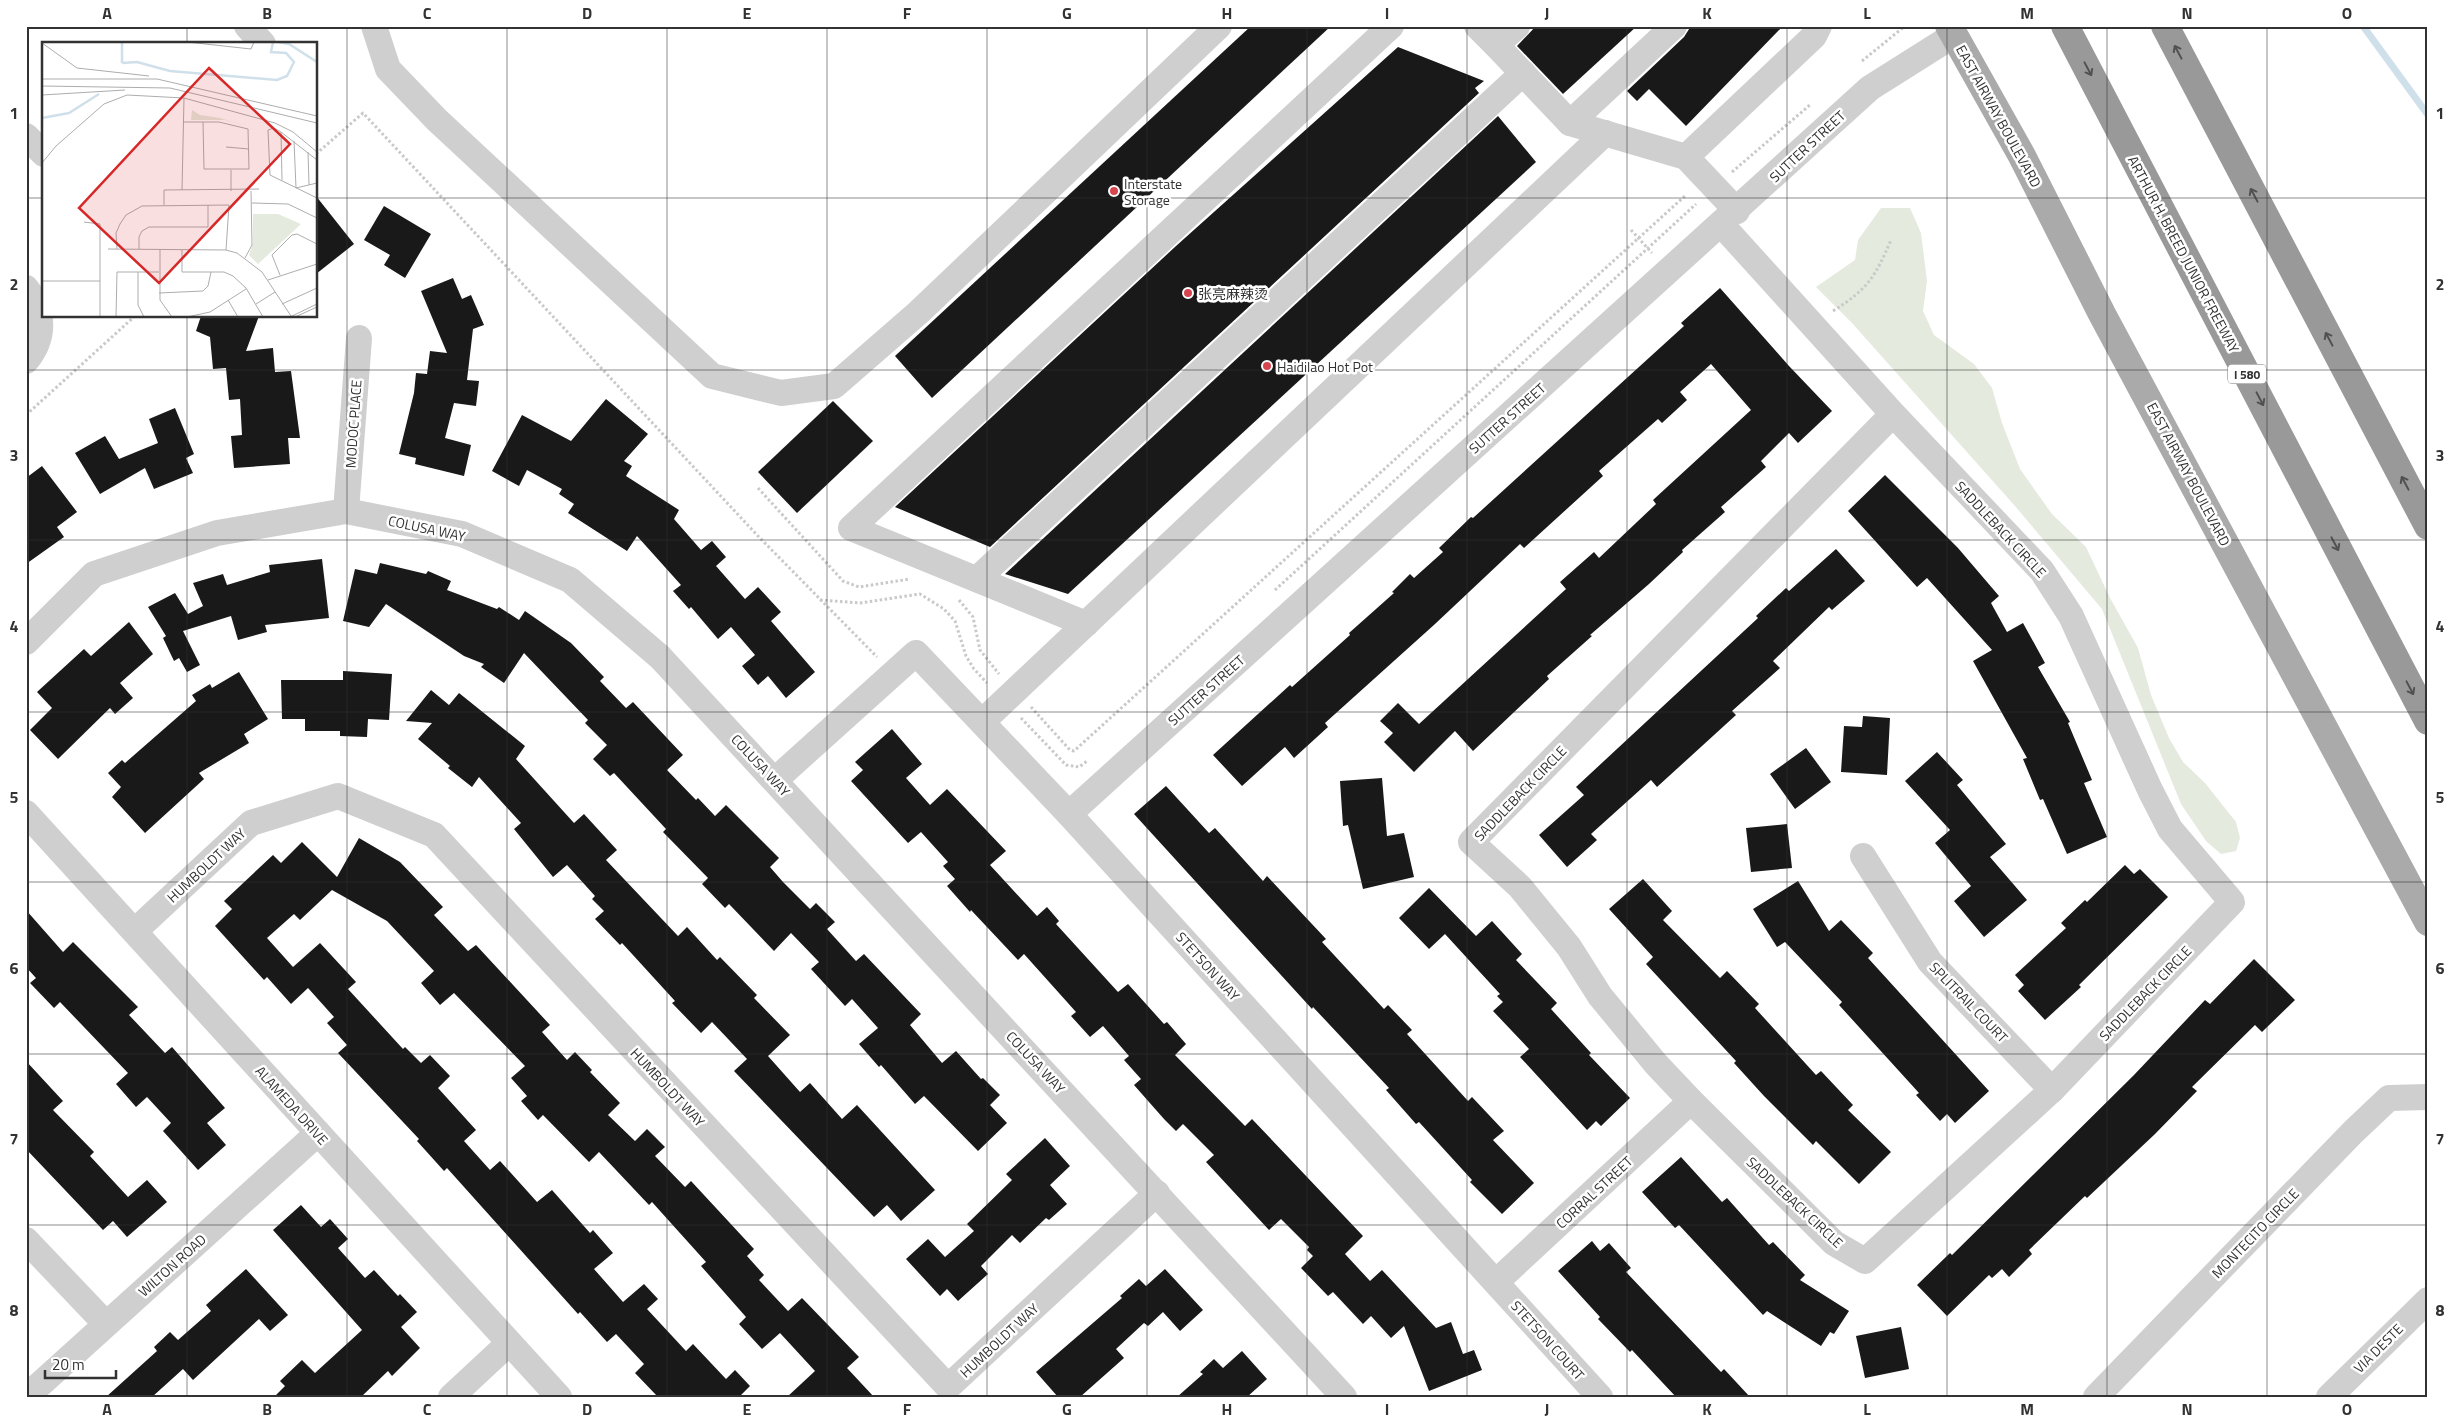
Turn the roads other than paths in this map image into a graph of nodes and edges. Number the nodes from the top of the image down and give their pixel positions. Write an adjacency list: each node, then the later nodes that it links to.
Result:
1 (247, 26): 12 (street)
2 (374, 26): 3 (street)
3 (1220, 26)
4 (1390, 26): 29 (street)
5 (1477, 26): 13 (street)
6 (1517, 26): 13 (street)
7 (1674, 26): 15 (street)
8 (1819, 26): 19 (street)
9 (2065, 26): 32 (highway, ARTHUR H. BREED JUNIOR FREEWAY / I 580, one-way to 32)
10 (2165, 26): 28 (highway, one-way to 10)
11 (1951, 30): 20 (street, SUTTER STREET); 38 (main road, EAST AIRWAY BOULEVARD)
12 (262, 42)
13 (1496, 45): 14 (street)
14 (1523, 73): 15 (street); 29 (street)
15 (1570, 123): 16 (street)
16 (1604, 133): 19 (street); 30 (street)
17 (26, 136): 18 (street)
18 (42, 152)
19 (1686, 158): 20 (street, SADDLEBACK CIRCLE)
20 (1729, 218): 26 (street, SADDLEBACK CIRCLE); 36 (street, SUTTER STREET)
21 (26, 288): 22 (street)
22 (42, 312)
23 (48, 323): 25 (street)
24 (359, 338): 27 (street, MODOC PLACE)
25 (26, 362)
26 (1893, 414): 40 (street, SADDLEBACK CIRCLE); 42 (street, SADDLEBACK CIRCLE)
27 (346, 511): 31 (street, COLUSA WAY); 34 (street, COLUSA WAY)
28 (2428, 526)
29 (977, 579): 30 (street)
30 (1086, 624): 33 (street)
31 (26, 642)
32 (2428, 721)
33 (982, 722): 34 (street, STETSON WAY); 36 (street, STETSON WAY)
34 (775, 780): 44 (street, COLUSA WAY)
35 (26, 813): 39 (street, ALAMEDA DRIVE)
36 (1069, 814): 46 (street, STETSON WAY)
37 (1864, 856): 40 (street, SPLITRAIL COURT)
38 (2428, 922)
39 (136, 930): 43 (street, ALAMEDA DRIVE); 44 (street, HUMBOLDT WAY)
40 (2052, 1090): 42 (street, SADDLEBACK CIRCLE)
41 (2428, 1097): 55 (street, MONTECITO CIRCLE)
42 (1691, 1101): 46 (street, CORRAL STREET)
43 (318, 1133): 48 (street, WILTON ROAD); 49 (street, ALAMEDA DRIVE)
44 (1157, 1192): 53 (street, COLUSA WAY)
45 (26, 1240): 48 (street)
46 (1496, 1282): 54 (street, STETSON COURT)
47 (2428, 1300): 56 (street, VIA DESTE)
48 (106, 1324): 50 (street, WILTON ROAD)
49 (509, 1343): 51 (street); 52 (street, ALAMEDA DRIVE)
50 (26, 1397)
51 (451, 1397)
52 (559, 1397)
53 (1344, 1397)
54 (1600, 1397)
55 (2096, 1397)
56 (2329, 1397)

